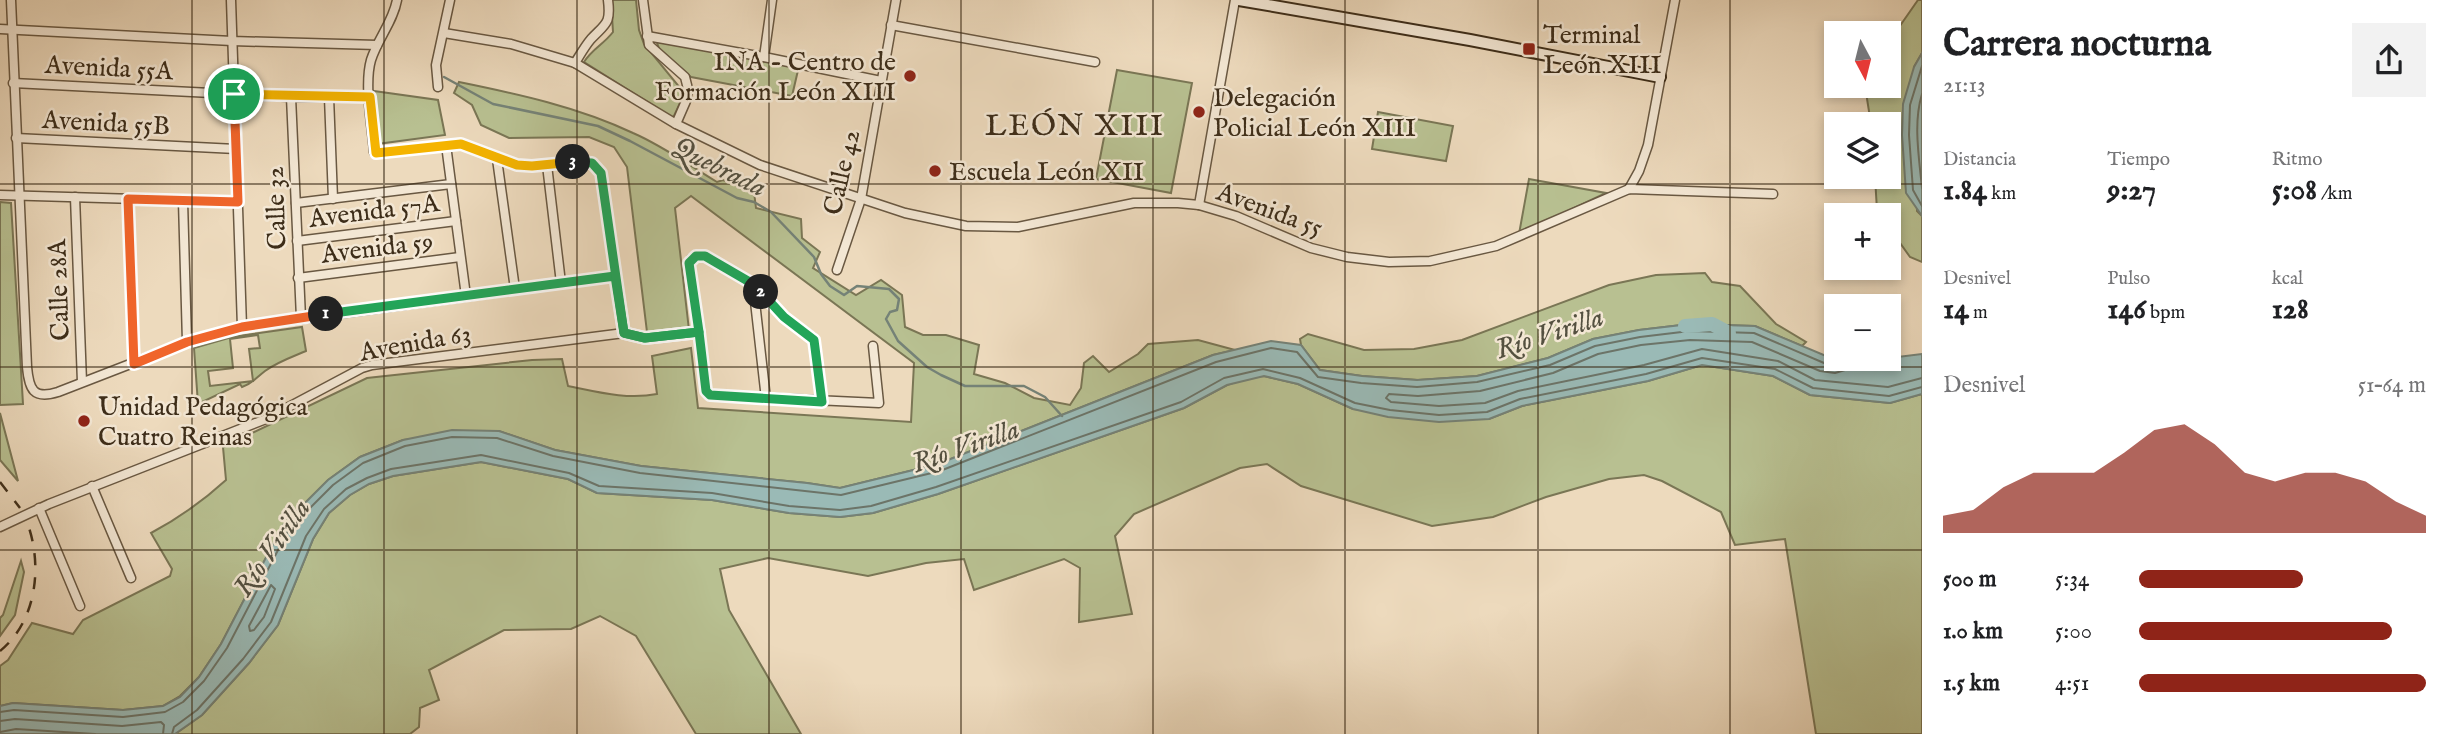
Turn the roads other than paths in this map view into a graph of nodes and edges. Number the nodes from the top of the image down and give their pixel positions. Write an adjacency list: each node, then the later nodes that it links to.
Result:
1 (11, 0): 13 (street)
2 (231, 0): 16 (street)
3 (397, 0): 17 (street)
4 (448, 0): 14 (street)
5 (608, 0): 20 (street)
6 (643, 0): 15 (street)
7 (772, 0): 18 (street)
8 (897, 0): 11 (street, Calle 42)
9 (1237, 0): 21 (street); 47 (street)
10 (1675, 0): 21 (street)
11 (891, 25): 19 (street); 22 (street, Calle 42)
12 (0, 29): 13 (street)
13 (13, 29): 16 (street); 23 (street)
14 (444, 33): 20 (street, Avenida 55); 24 (street)
15 (647, 36): 18 (street); 29 (street)
16 (233, 41): 17 (street); 25 (street)
17 (377, 44): 28 (street)
18 (764, 57): 22 (street)
19 (1095, 62)
20 (575, 63): 29 (street, Avenida 55)
21 (1660, 77): 36 (street)
22 (881, 81): 43 (street, Calle 42)
23 (13, 83): 25 (street, Avenida 55A); 30 (street)
24 (439, 87)
25 (234, 94): 26 (street, Avenida 55A); 32 (street)
26 (291, 97): 27 (street, Avenida 55A); 46 (street, Calle 32)
27 (329, 97): 28 (street, Avenida 55A); 42 (street)
28 (370, 97): 31 (street)
29 (676, 124): 43 (street, Avenida 55)
30 (16, 138): 32 (street, Avenida 55B); 39 (street)
31 (446, 145): 33 (street); 35 (street)
32 (236, 149): 45 (street)
33 (497, 159): 34 (street); 56 (street)
34 (547, 165): 52 (street); 54 (street)
35 (451, 184): 42 (street); 48 (street)
36 (1629, 189): 37 (street, Avenida 55); 47 (street, Avenida 55)
37 (1773, 194)
38 (0, 195): 39 (street)
39 (19, 195): 40 (street); 65 (street)
40 (75, 197): 41 (street); 65 (street, Calle 28A)
41 (128, 199): 44 (street); 64 (street)
42 (333, 199): 46 (street)
43 (860, 199): 47 (street, Avenida 55); 51 (street, Calle 42)
44 (183, 201): 45 (street); 62 (street)
45 (238, 202): 59 (street)
46 (296, 202): 49 (street, Calle 32)
47 (1199, 205)
48 (456, 221): 49 (street, Avenida 57A); 50 (street)
49 (298, 241): 53 (street, Calle 32)
50 (460, 257): 53 (street, Avenida 59); 57 (street)
51 (837, 270)
52 (615, 276): 54 (street); 61 (street)
53 (298, 278): 58 (street, Calle 32)
54 (561, 283): 56 (street)
55 (753, 284): 60 (street); 66 (street); 67 (street)
56 (515, 289): 57 (street)
57 (466, 296): 58 (street)
58 (301, 318): 59 (street)
59 (242, 327): 62 (street)
60 (699, 332): 61 (street, Avenida 63); 66 (street)
61 (624, 333): 68 (street, Avenida 63)
62 (187, 342): 64 (street)
63 (873, 346): 67 (street)
64 (134, 364): 65 (street)
65 (82, 382)
66 (766, 399): 67 (street)
67 (822, 402)
68 (92, 486): 69 (street, Avenida 63); 71 (street)
69 (39, 508): 70 (street, Avenida 63); 72 (street)
70 (0, 527)
71 (131, 578)
72 (80, 606)

